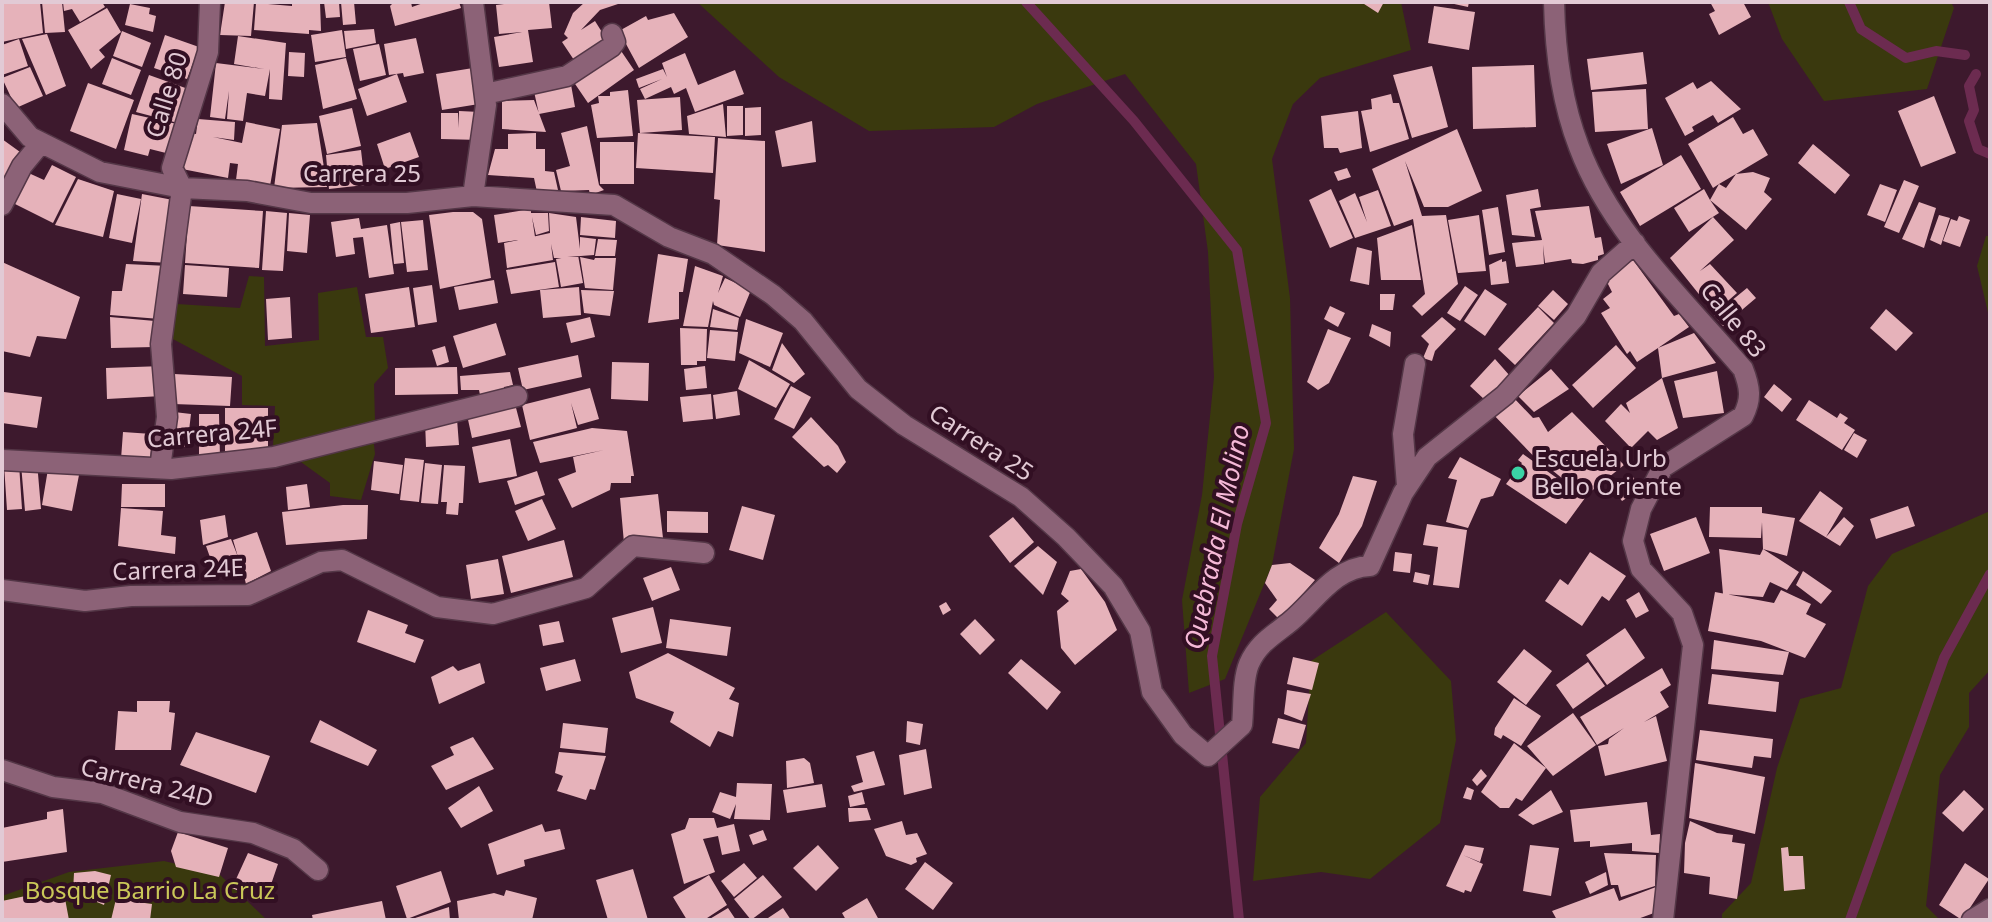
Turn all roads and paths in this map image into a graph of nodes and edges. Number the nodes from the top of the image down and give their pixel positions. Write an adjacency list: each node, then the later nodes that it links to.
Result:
1 (210, 2): 8 (street, Calle 80)
2 (473, 2): 5 (street)
3 (1554, 2): 11 (street, Calle 83)
4 (612, 34): 5 (street)
5 (485, 94): 9 (street)
6 (2, 104): 7 (street, Carrera 25)
7 (41, 143): 8 (street, Carrera 25); 10 (street)
8 (182, 188): 9 (street, Carrera 25); 15 (street, Calle 80)
9 (473, 196): 16 (street, Carrera 25)
10 (2, 205)
11 (1635, 243): 16 (street, Carrera 25); 22 (street, Calle 83)
12 (1415, 364): 16 (street)
13 (517, 396): 15 (street, Carrera 24F)
14 (2, 460): 15 (street, Carrera 24F)
15 (160, 468)
16 (1407, 486)
17 (704, 553): 18 (street, Carrera 24E)
18 (2, 590)
19 (2, 770): 20 (street, Carrera 24D)
20 (318, 870)
21 (1990, 910): 23 (street); 24 (street)
22 (1663, 920)
23 (1972, 920)
24 (1987, 920)

